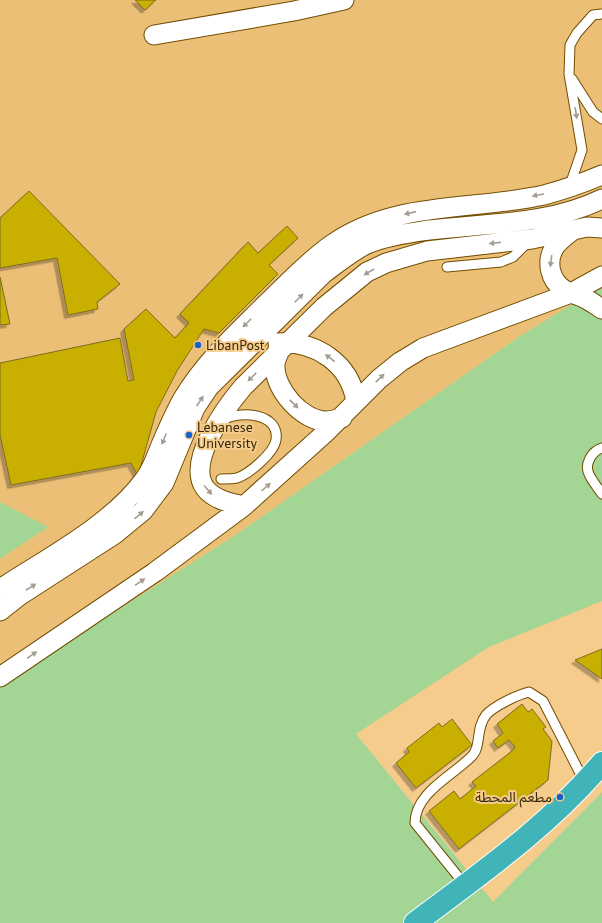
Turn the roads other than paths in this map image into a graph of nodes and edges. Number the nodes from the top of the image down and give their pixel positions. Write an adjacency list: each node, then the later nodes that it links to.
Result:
1 (344, 0): 3 (street)
2 (602, 14): 4 (lane)
3 (154, 35)
4 (570, 74): 5 (lane); 7 (lane, one-way to 7)
5 (602, 119)
6 (602, 175): 7 (street)
7 (569, 188): 14 (street, one-way to 14)
8 (602, 199): 17 (street, one-way to 8)
9 (602, 228): 10 (street)
10 (572, 231): 11 (street); 15 (street, one-way to 15)
11 (532, 239): 12 (lane); 19 (street, one-way to 19)
12 (447, 267)
13 (602, 276): 15 (street)
14 (280, 290): 17 (street); 20 (street, one-way to 20)
15 (571, 293): 16 (street); 21 (street, one-way to 15)
16 (602, 309)
17 (277, 319): 18 (street); 19 (street)
18 (254, 343): 19 (street); 20 (street); 29 (street, one-way to 18)
19 (281, 345): 21 (street, one-way to 19); 22 (street, one-way to 22); 23 (street, one-way to 23)
20 (225, 346): 28 (street, one-way to 28)
21 (356, 402): 22 (street)
22 (342, 418): 27 (street, one-way to 22)
23 (217, 423): 25 (lane); 27 (street, one-way to 27)
24 (602, 448): 26 (lane)
25 (221, 479)
26 (602, 494)
27 (244, 506): 30 (street, one-way to 27)
28 (0, 589)
29 (0, 611)
30 (0, 677)
31 (602, 763): 32 (highway)
32 (585, 783): 33 (highway); 33 (lane)
33 (465, 885): 34 (highway)
34 (415, 923)

